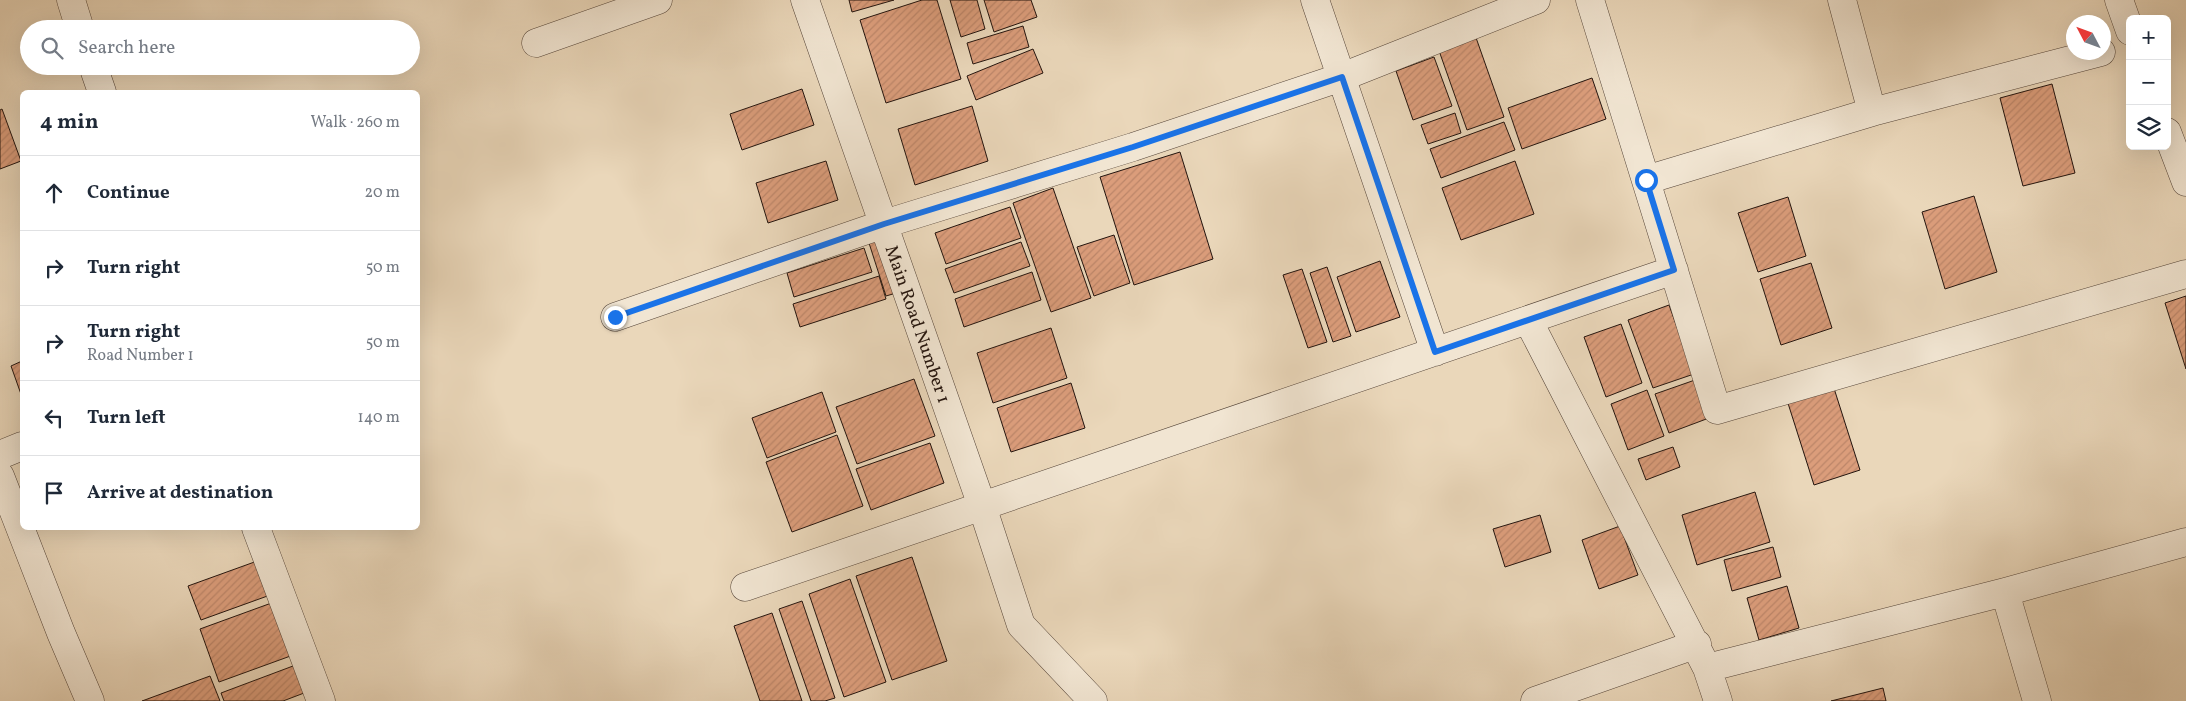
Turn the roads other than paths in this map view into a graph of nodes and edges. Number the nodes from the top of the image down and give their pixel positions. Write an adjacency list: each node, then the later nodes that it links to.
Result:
1 (71, 0): 9 (street)
2 (658, 0): 11 (street)
3 (805, 0): 22 (street, Main Road Number 1)
4 (1315, 0): 16 (street)
5 (1536, 0): 16 (street)
6 (1590, 0): 20 (street)
7 (1842, 0): 18 (street)
8 (2118, 0): 10 (street)
9 (77, 20)
10 (2126, 21)
11 (536, 43)
12 (2126, 46): 13 (street)
13 (2111, 50)
14 (2071, 60): 18 (street)
15 (96, 75): 17 (street)
16 (1342, 77): 22 (street); 27 (street)
17 (101, 90)
18 (1872, 112): 20 (street)
19 (2171, 143): 21 (street)
20 (1646, 180): 23 (street)
21 (2186, 182)
22 (884, 224): 25 (street); 31 (street, Main Road Number 1)
23 (1674, 270): 24 (street); 26 (street)
24 (2186, 274)
25 (615, 317)
26 (1528, 320): 27 (street); 38 (street)
27 (1435, 352): 31 (street)
28 (20, 447): 29 (street)
29 (0, 455)
30 (0, 476): 32 (street)
31 (982, 506): 36 (street); 41 (street, Main Road Number 1)
32 (20, 528)
33 (21, 530): 39 (street)
34 (257, 530): 40 (street)
35 (2186, 542): 37 (street)
36 (745, 587)
37 (2005, 592): 38 (street); 44 (street)
38 (1702, 656): 42 (street); 43 (street)
39 (90, 701)
40 (321, 701)
41 (1093, 701)
42 (1535, 701)
43 (1718, 701)
44 (2037, 701)

